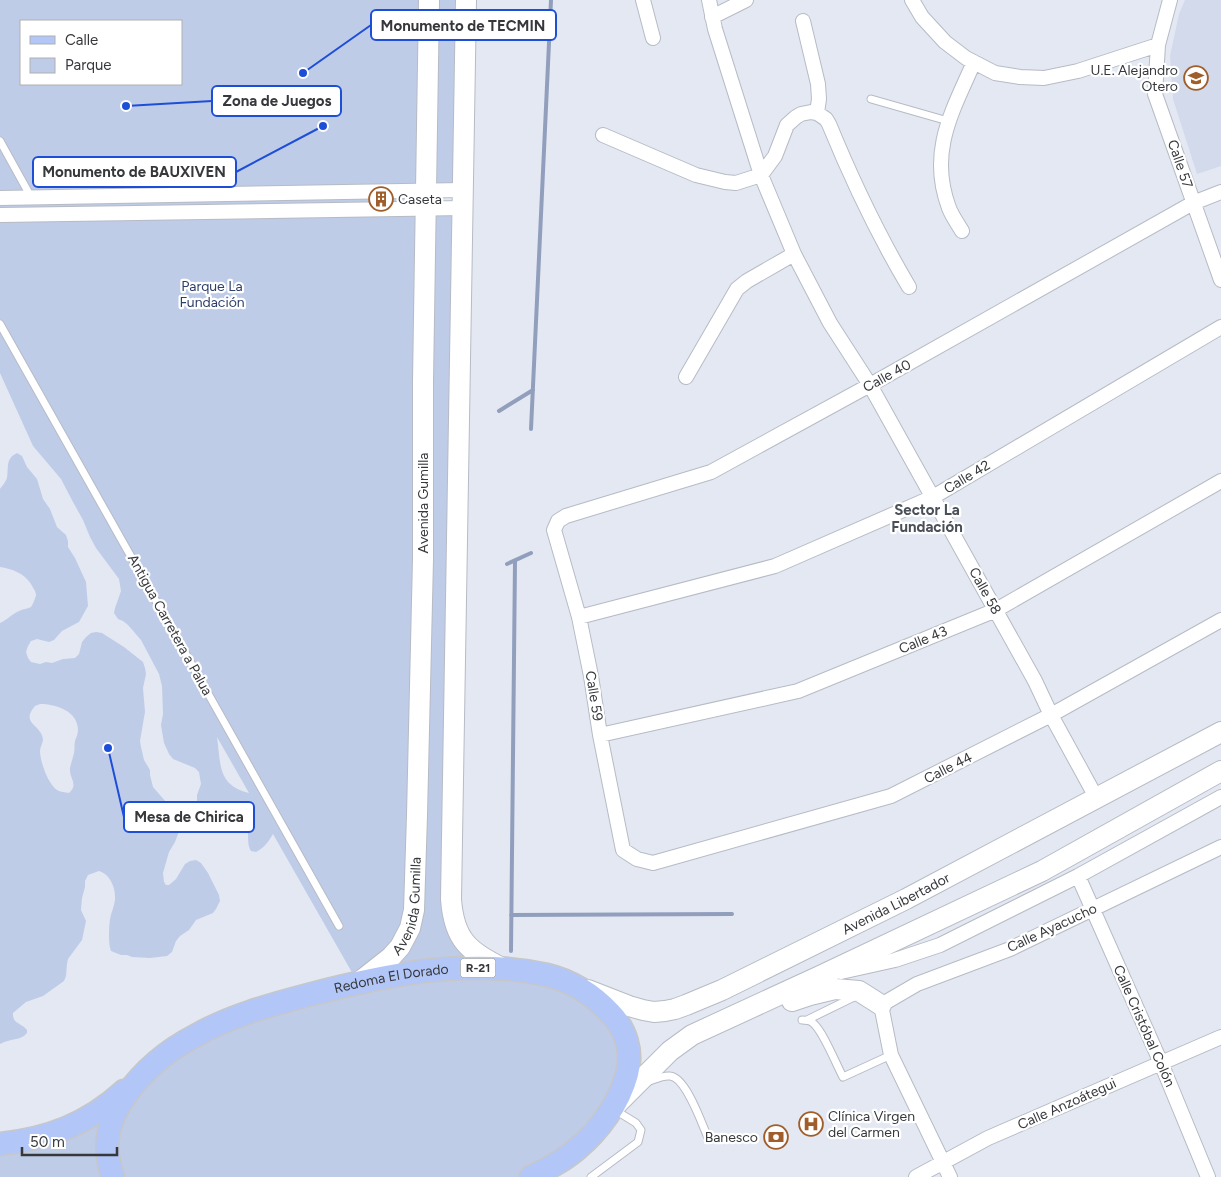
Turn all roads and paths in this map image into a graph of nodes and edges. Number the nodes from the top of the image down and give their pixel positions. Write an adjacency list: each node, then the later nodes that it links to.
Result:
1 (429, 0): 23 (main road, Avenida Gumilla)
2 (466, 0): 24 (main road)
3 (643, 0): 10 (street)
4 (709, 0): 8 (street, Calle 58)
5 (746, 0): 8 (street)
6 (912, 0): 12 (street)
7 (1170, 0): 11 (street, Calle 57)
8 (712, 17): 18 (street, Calle 58)
9 (803, 21): 14 (street)
10 (653, 38)
11 (1158, 45): 12 (street); 25 (street, Calle 57)
12 (974, 62): 15 (street)
13 (871, 99): 15 (lane)
14 (817, 113): 18 (street); 30 (street)
15 (948, 121): 27 (street)
16 (603, 135): 18 (street)
17 (0, 141): 20 (lane)
18 (761, 175): 28 (street, Calle 58)
19 (1221, 192): 25 (street)
20 (31, 197): 22 (street); 23 (street)
21 (1221, 197): 25 (street)
22 (0, 198)
23 (426, 199): 24 (street); 26 (street); 55 (main road, Avenida Gumilla)
24 (463, 199): 52 (main road)
25 (1193, 203): 29 (street, Calle 57); 34 (street, Calle 40)
26 (0, 216)
27 (962, 231)
28 (794, 254): 33 (street); 34 (street, Calle 58)
29 (1221, 280)
30 (909, 287)
31 (0, 324): 51 (lane, Antigua Carretera a Palua)
32 (1221, 327): 36 (street, Calle 42)
33 (686, 377)
34 (870, 385): 36 (street, Calle 58); 37 (street, Calle 40)
35 (1221, 480): 38 (street, Calle 43)
36 (933, 497): 38 (street, Calle 58); 39 (street, Calle 42)
37 (566, 516): 39 (street, Calle 59)
38 (996, 610): 41 (street, Calle 58); 43 (street, Calle 43)
39 (579, 617): 43 (street, Calle 59)
40 (1221, 620): 41 (street, Calle 44)
41 (1051, 715): 46 (street, Calle 58); 48 (street, Calle 44)
42 (1221, 732): 46 (main road, Avenida Libertador)
43 (600, 735): 48 (street, Calle 59)
44 (1221, 771): 53 (main road)
45 (1221, 797): 49 (street)
46 (1097, 799): 54 (main road, Avenida Libertador)
47 (1221, 846): 50 (street, Calle Ayacucho)
48 (653, 862)
49 (1078, 876): 50 (street, Calle Cristóbal Colón); 53 (street)
50 (1093, 909): 57 (street, Calle Ayacucho); 61 (street, Calle Cristóbal Colón)
51 (339, 926)
52 (504, 969): 54 (main road, Redoma El Dorado / R-21); 55 (main road, Redoma El Dorado / R-21)
53 (820, 976): 58 (main road)
54 (560, 979): 64 (main road, Redoma El Dorado / R-21)
55 (358, 983): 62 (main road, Redoma El Dorado / R-21)
56 (863, 993): 57 (main road); 58 (main road); 60 (lane)
57 (881, 1005): 60 (street)
58 (725, 1020): 63 (main road)
59 (1221, 1037): 61 (street, Calle Anzoátegui)
60 (891, 1055): 67 (street)
61 (1161, 1063): 67 (street, Calle Anzoátegui); 74 (street, Calle Cristóbal Colón)
62 (144, 1074): 66 (main road); 69 (main road, Redoma El Dorado / R-21)
63 (634, 1087): 64 (main road); 65 (lane)
64 (612, 1108): 68 (main road, Redoma El Dorado / R-21); 71 (lane)
65 (708, 1138)
66 (0, 1144)
67 (944, 1162): 72 (street, Calle Anzoátegui); 73 (street)
68 (553, 1170): 70 (main road, Redoma El Dorado / R-21)
69 (113, 1177)
70 (531, 1177)
71 (591, 1177)
72 (916, 1177)
73 (950, 1177)
74 (1208, 1177)

